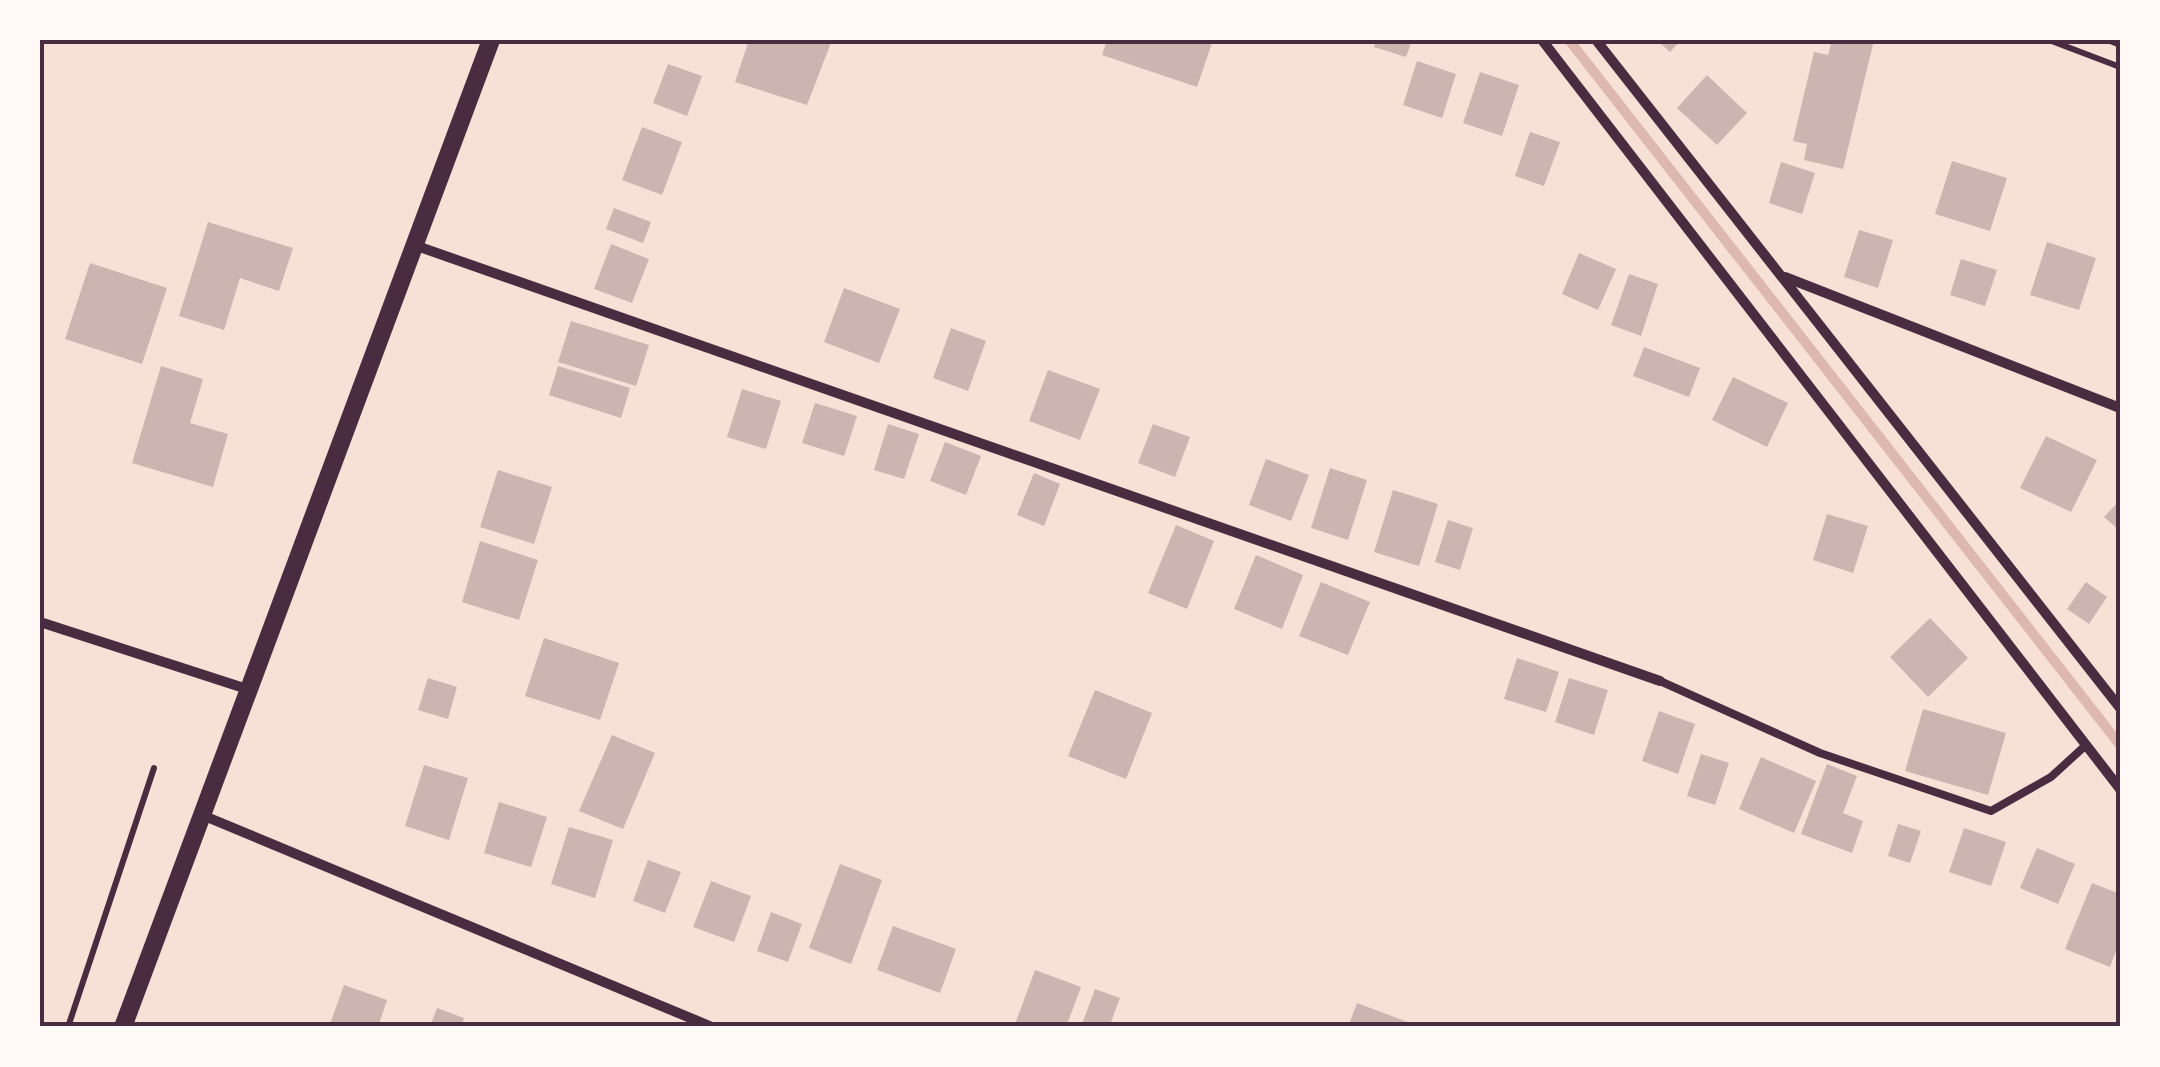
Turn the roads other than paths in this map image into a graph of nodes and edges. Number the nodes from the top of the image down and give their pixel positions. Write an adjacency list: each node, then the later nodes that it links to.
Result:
1 (491, 40): 4 (street)
2 (1542, 40): 11 (street)
3 (1596, 40): 5 (street)
4 (414, 245): 8 (street); 9 (street)
5 (1784, 277): 6 (street); 10 (street)
6 (2120, 408)
7 (40, 622): 9 (street)
8 (1660, 681): 11 (lane)
9 (247, 689): 13 (street)
10 (2120, 708)
11 (2086, 745): 12 (street)
12 (2120, 789)
13 (202, 814): 14 (street); 15 (street)
14 (123, 1027)
15 (712, 1027)

